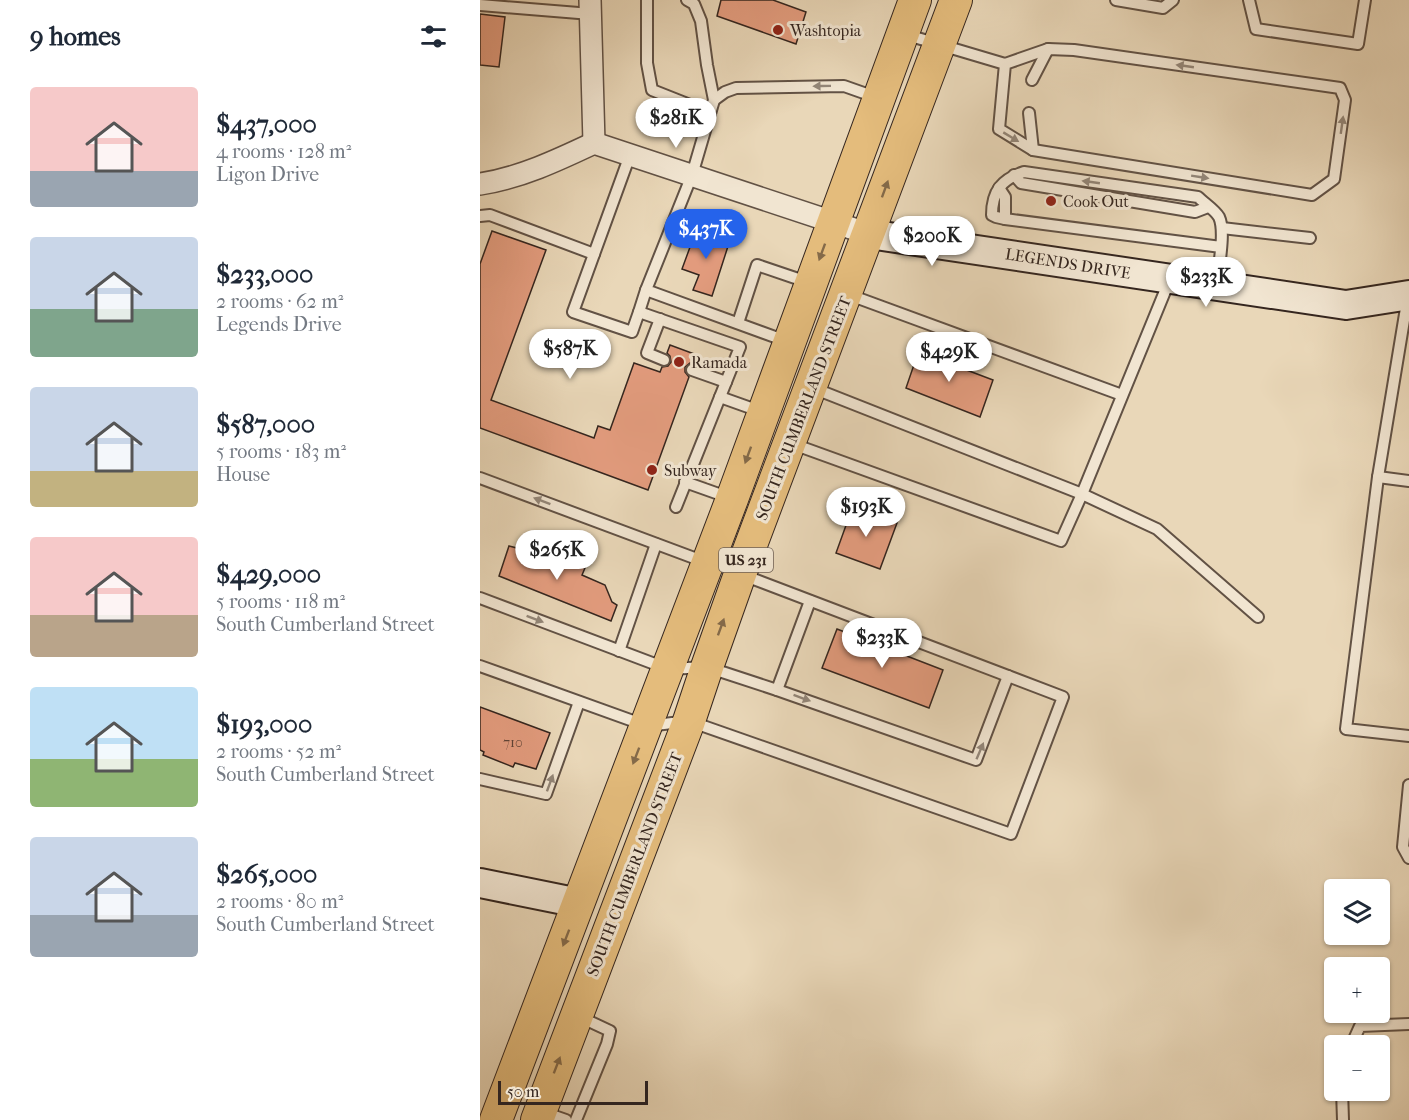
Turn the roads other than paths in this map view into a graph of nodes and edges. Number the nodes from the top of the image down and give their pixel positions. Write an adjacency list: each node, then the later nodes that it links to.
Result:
1 (647, 0): 19 (lane)
2 (687, 0): 18 (lane)
3 (915, 0): 12 (main road, SOUTH CUMBERLAND STREET / US 231)
4 (956, 0): 13 (main road, SOUTH CUMBERLAND STREET / US 231)
5 (1116, 0): 6 (lane)
6 (1173, 0)
7 (1249, 0): 8 (lane)
8 (1365, 0)
9 (520, 4): 10 (lane); 11 (lane)
10 (480, 5)
11 (590, 7): 21 (street)
12 (902, 34): 13 (lane); 17 (main road, SOUTH CUMBERLAND STREET / US 231)
13 (938, 45): 15 (lane); 29 (main road, SOUTH CUMBERLAND STREET / US 231, one-way to 13)
14 (1048, 49): 15 (lane); 16 (lane); 22 (lane, one-way to 14)
15 (1005, 64): 22 (lane, one-way to 22)
16 (1032, 80)
17 (878, 98): 18 (lane, one-way to 18); 27 (main road, SOUTH CUMBERLAND STREET / US 231)
18 (714, 100): 19 (lane)
19 (710, 113): 24 (lane)
20 (1029, 113): 22 (lane)
21 (594, 142): 23 (street); 25 (street)
22 (1033, 150)
23 (630, 154): 24 (street); 32 (lane)
24 (692, 175): 27 (street); 36 (lane)
25 (480, 184)
26 (480, 216): 32 (lane)
27 (833, 222): 29 (street); 34 (main road, SOUTH CUMBERLAND STREET / US 231, one-way to 34)
28 (1222, 228): 30 (lane); 31 (lane); 31 (lane, one-way to 31)
29 (868, 234): 33 (street, LEGENDS DRIVE); 38 (main road, SOUTH CUMBERLAND STREET / US 231)
30 (1310, 238)
31 (1221, 247): 35 (lane)
32 (594, 254): 39 (lane)
33 (1170, 279): 35 (street, LEGENDS DRIVE); 47 (lane)
34 (811, 283): 41 (lane); 42 (main road, SOUTH CUMBERLAND STREET / US 231)
35 (1217, 286): 37 (street, LEGENDS DRIVE)
36 (646, 290): 39 (lane); 41 (lane)
37 (1409, 293): 51 (lane)
38 (847, 294): 46 (main road, SOUTH CUMBERLAND STREET / US 231); 47 (lane)
39 (639, 312): 40 (lane)
40 (660, 319): 43 (lane); 45 (lane)
41 (738, 323): 42 (lane)
42 (789, 342): 49 (main road, SOUTH CUMBERLAND STREET / US 231)
43 (664, 360)
44 (692, 370): 45 (lane)
45 (726, 382): 48 (lane)
46 (811, 387): 50 (main road, SOUTH CUMBERLAND STREET / US 231); 55 (lane)
47 (1122, 395): 55 (lane)
48 (720, 397): 49 (lane); 54 (lane)
49 (764, 413): 56 (main road, SOUTH CUMBERLAND STREET / US 231, one-way to 56)
50 (790, 443): 55 (lane); 59 (main road, SOUTH CUMBERLAND STREET / US 231)
51 (1378, 477): 53 (lane); 72 (lane)
52 (480, 478): 58 (lane, one-way to 52)
53 (1409, 481)
54 (685, 482): 56 (lane); 57 (lane)
55 (1082, 494): 62 (lane)
56 (732, 499): 59 (main road, SOUTH CUMBERLAND STREET / US 231)
57 (676, 507)
58 (656, 544): 59 (lane); 63 (lane)
59 (724, 569): 61 (lane); 65 (main road, SOUTH CUMBERLAND STREET / US 231, one-way to 59); 66 (main road, SOUTH CUMBERLAND STREET / US 231)
60 (480, 598): 63 (lane, one-way to 63)
61 (810, 601): 67 (lane); 68 (lane)
62 (1258, 617)
63 (619, 651): 66 (lane)
64 (480, 666): 69 (lane)
65 (706, 667): 66 (lane); 68 (lane); 70 (main road, SOUTH CUMBERLAND STREET / US 231)
66 (668, 669): 71 (main road, SOUTH CUMBERLAND STREET / US 231)
67 (1008, 676): 68 (lane, one-way to 67); 70 (lane)
68 (777, 690)
69 (579, 702): 71 (lane); 73 (lane, one-way to 69)
70 (689, 721): 71 (lane); 78 (main road, SOUTH CUMBERLAND STREET / US 231)
71 (647, 726): 77 (main road, SOUTH CUMBERLAND STREET / US 231, one-way to 77)
72 (1409, 736)
73 (480, 779)
74 (1409, 785): 75 (lane)
75 (1409, 858)
76 (480, 883): 77 (street)
77 (579, 903): 83 (main road, SOUTH CUMBERLAND STREET / US 231, one-way to 83)
78 (576, 1015): 82 (main road, SOUTH CUMBERLAND STREET / US 231, one-way to 78); 84 (lane)
79 (1409, 1024): 80 (lane)
80 (1356, 1035)
81 (1342, 1101): 85 (lane)
82 (548, 1117)
83 (496, 1120)
84 (576, 1120)
85 (1343, 1120)

